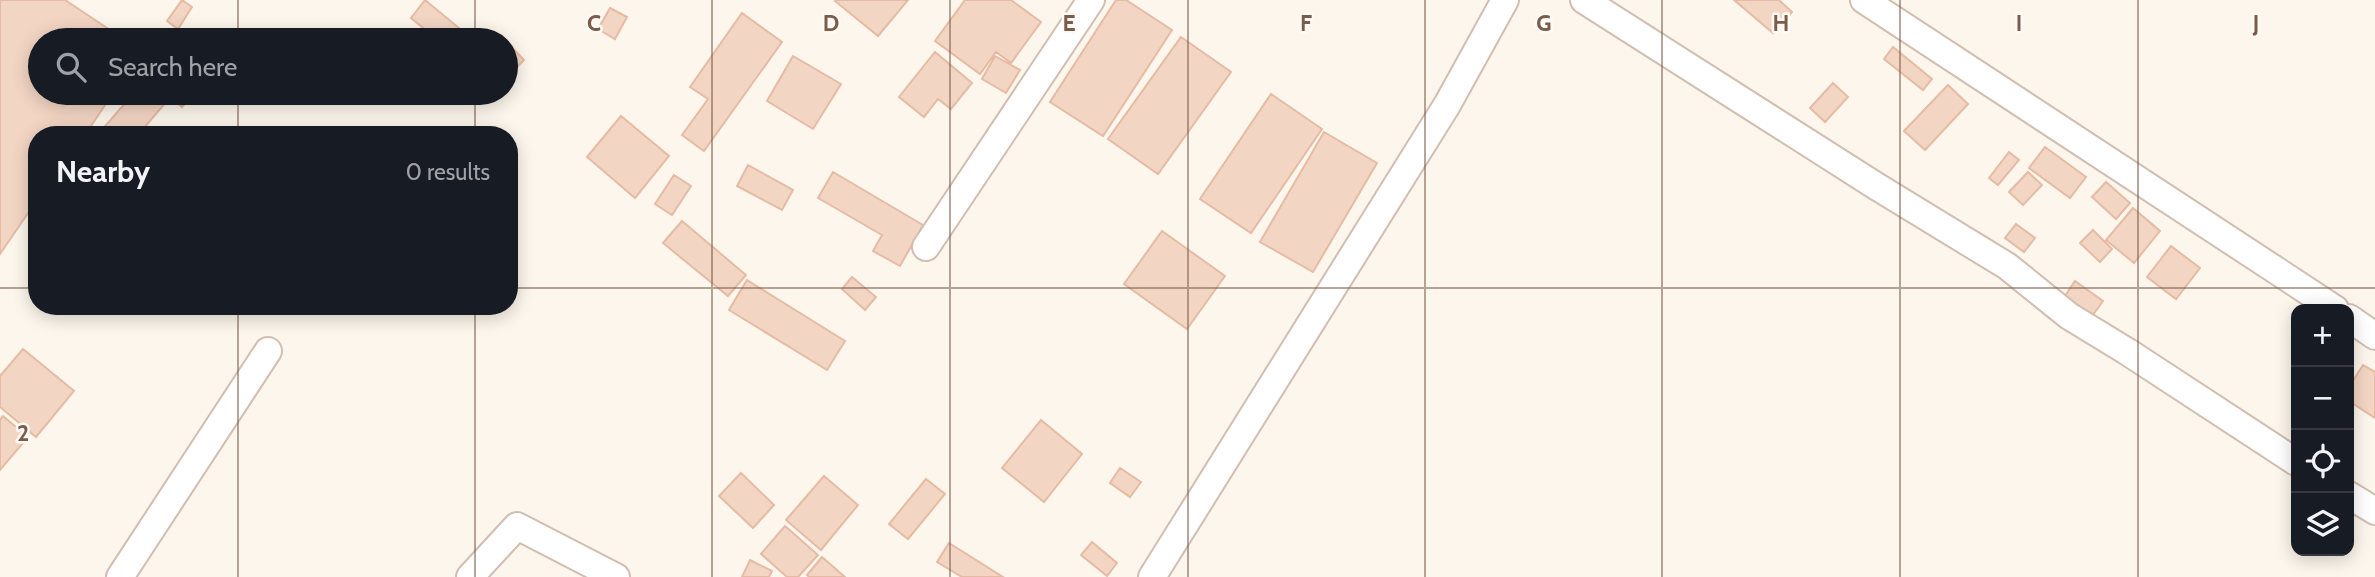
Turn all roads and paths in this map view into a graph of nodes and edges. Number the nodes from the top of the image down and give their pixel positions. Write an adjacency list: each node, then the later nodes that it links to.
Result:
1 (1091, 0): 5 (street)
2 (1505, 0): 16 (street)
3 (1584, 0): 10 (street)
4 (1864, 0): 6 (street)
5 (926, 247)
6 (2327, 304)
7 (2354, 321): 8 (street)
8 (2375, 336)
9 (268, 351): 13 (street)
10 (2291, 459)
11 (2354, 498): 12 (street)
12 (2375, 511)
13 (120, 577)
14 (470, 577): 15 (street)
15 (616, 577)
16 (1152, 577)

